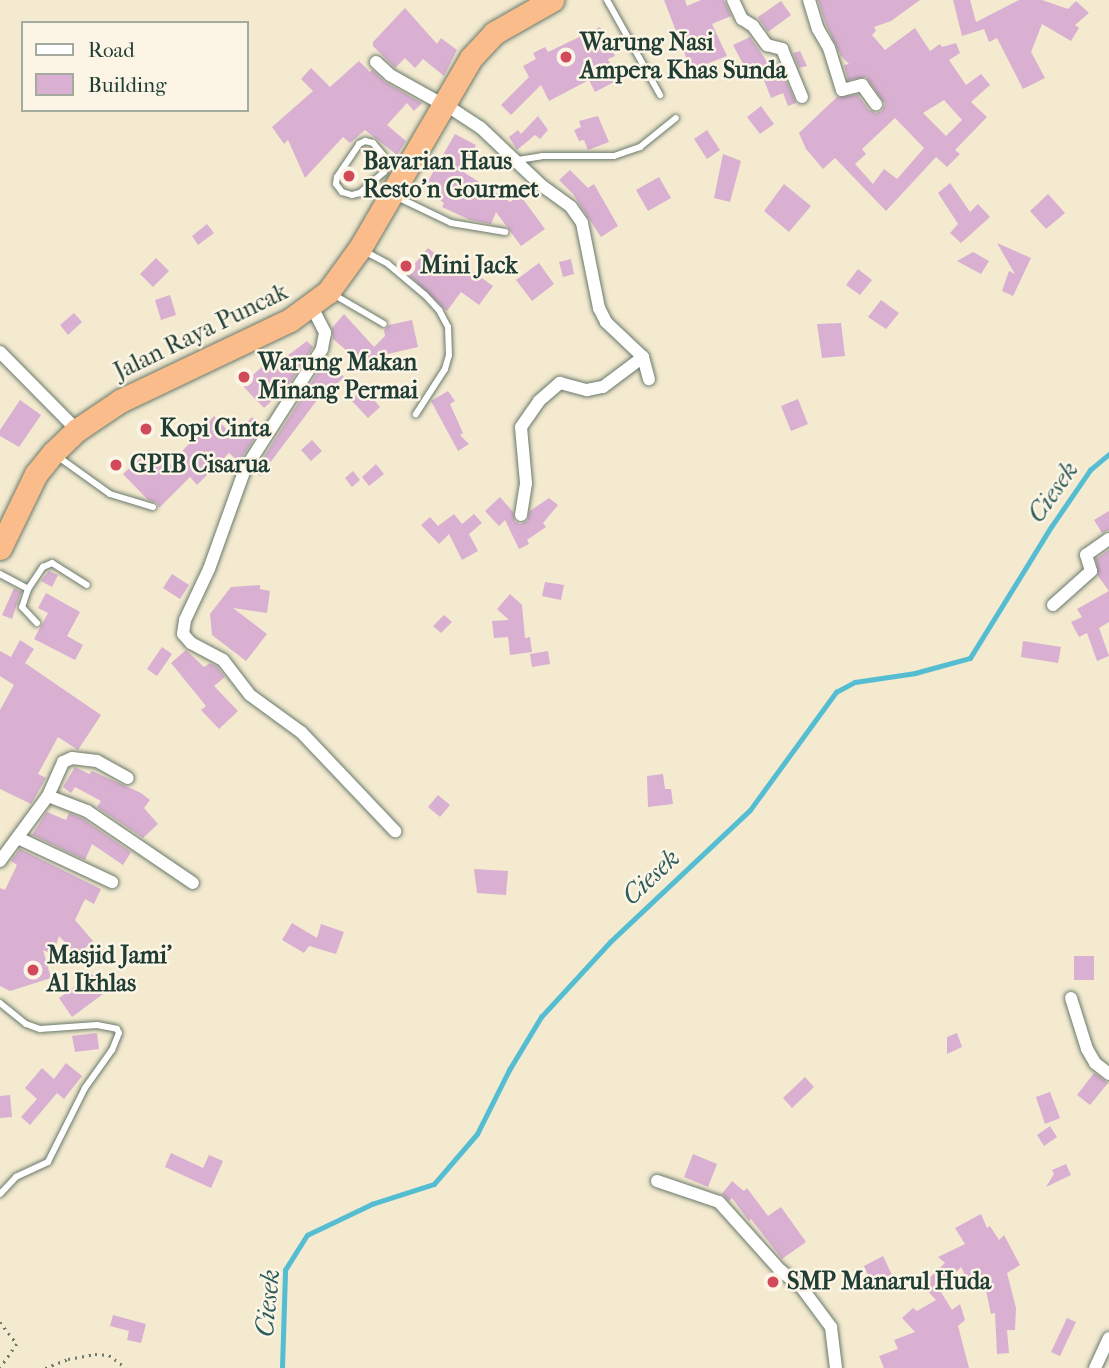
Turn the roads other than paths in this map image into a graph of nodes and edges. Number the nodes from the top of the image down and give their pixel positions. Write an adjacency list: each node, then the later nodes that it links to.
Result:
1 (552, 0): 8 (highway, Jalan Raya Puncak)
2 (607, 0): 6 (lane)
3 (733, 0): 7 (street)
4 (809, 0): 9 (street)
5 (376, 62): 8 (street)
6 (660, 95)
7 (802, 97)
8 (442, 104): 11 (street); 12 (highway, Jalan Raya Puncak)
9 (876, 104)
10 (676, 118): 11 (lane)
11 (516, 160): 18 (street)
12 (391, 183): 12 (lane); 13 (lane); 14 (highway, Jalan Raya Puncak)
13 (505, 232)
14 (360, 248): 15 (highway, Jalan Raya Puncak); 20 (lane)
15 (320, 300): 16 (lane); 21 (highway, Jalan Raya Puncak); 34 (street)
16 (384, 324)
17 (3, 355): 21 (street)
18 (643, 357): 19 (street); 24 (street)
19 (649, 379)
20 (416, 414)
21 (77, 430): 22 (highway, Jalan Raya Puncak)
22 (53, 453): 23 (lane); 26 (highway, Jalan Raya Puncak)
23 (153, 507)
24 (521, 515)
25 (1109, 539): 30 (street)
26 (0, 548)
27 (0, 574): 29 (lane)
28 (87, 585): 29 (lane)
29 (28, 589): 31 (lane)
30 (1053, 606)
31 (37, 623)
32 (128, 778): 33 (street)
33 (48, 796): 35 (street); 38 (street)
34 (395, 831)
35 (18, 838): 36 (street); 37 (street)
36 (0, 861)
37 (112, 882)
38 (193, 883)
39 (1071, 998): 41 (street)
40 (0, 1003): 43 (lane)
41 (1109, 1074)
42 (657, 1181): 45 (street)
43 (0, 1194)
44 (1109, 1338): 46 (street)
45 (836, 1368)
46 (1095, 1368)

